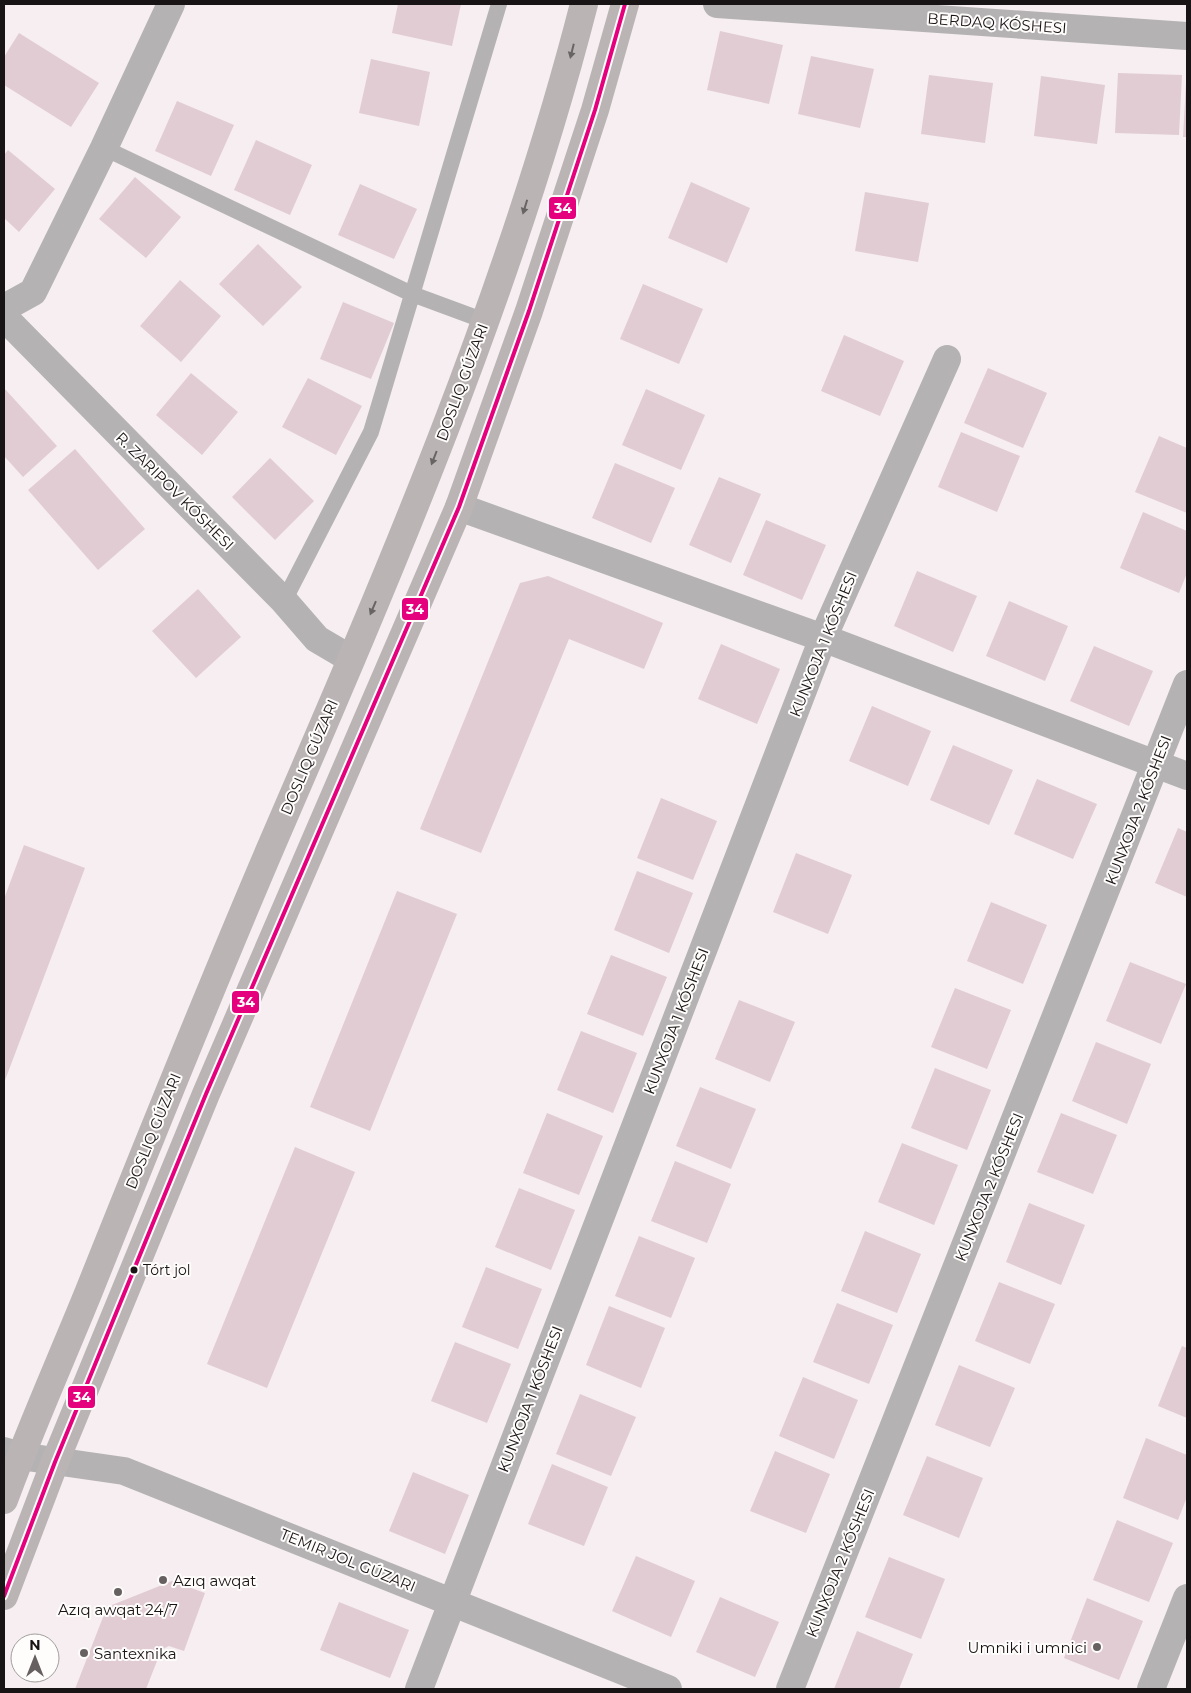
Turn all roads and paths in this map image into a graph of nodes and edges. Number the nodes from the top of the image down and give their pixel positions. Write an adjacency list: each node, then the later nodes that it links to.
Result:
1 (171, 4): 7 (street)
2 (499, 4): 8 (lane)
3 (584, 4): 11 (main road, one-way to 11)
4 (625, 4): 13 (main road)
5 (717, 4): 6 (street, BERDAQ KÓSHESI)
6 (1187, 36)
7 (104, 148): 8 (lane); 9 (street)
8 (412, 294): 11 (lane); 14 (lane)
9 (4, 308)
10 (4, 317): 14 (street, R. ZARIPOV KÓSHESI)
11 (485, 321): 16 (main road, one-way to 16)
12 (947, 359): 15 (street, KUNXOJA 1 KÓSHESI)
13 (459, 507): 15 (street); 21 (main road)
14 (284, 602): 16 (street, R. ZARIPOV KÓSHESI)
15 (823, 638): 18 (street); 25 (street, KUNXOJA 1 KÓSHESI)
16 (351, 659): 20 (main road)
17 (1187, 684): 18 (street, KUNXOJA 2 KÓSHESI)
18 (1157, 764): 19 (street); 28 (street, KUNXOJA 2 KÓSHESI)
19 (1187, 776)
20 (12, 1453): 21 (street); 22 (main road)
21 (55, 1462): 23 (main road); 25 (street)
22 (4, 1500)
23 (4, 1596)
24 (1187, 1598): 29 (street)
25 (452, 1602): 26 (street, KUNXOJA 1 KÓSHESI); 27 (street)
26 (419, 1689)
27 (668, 1689)
28 (790, 1689)
29 (1152, 1689)

